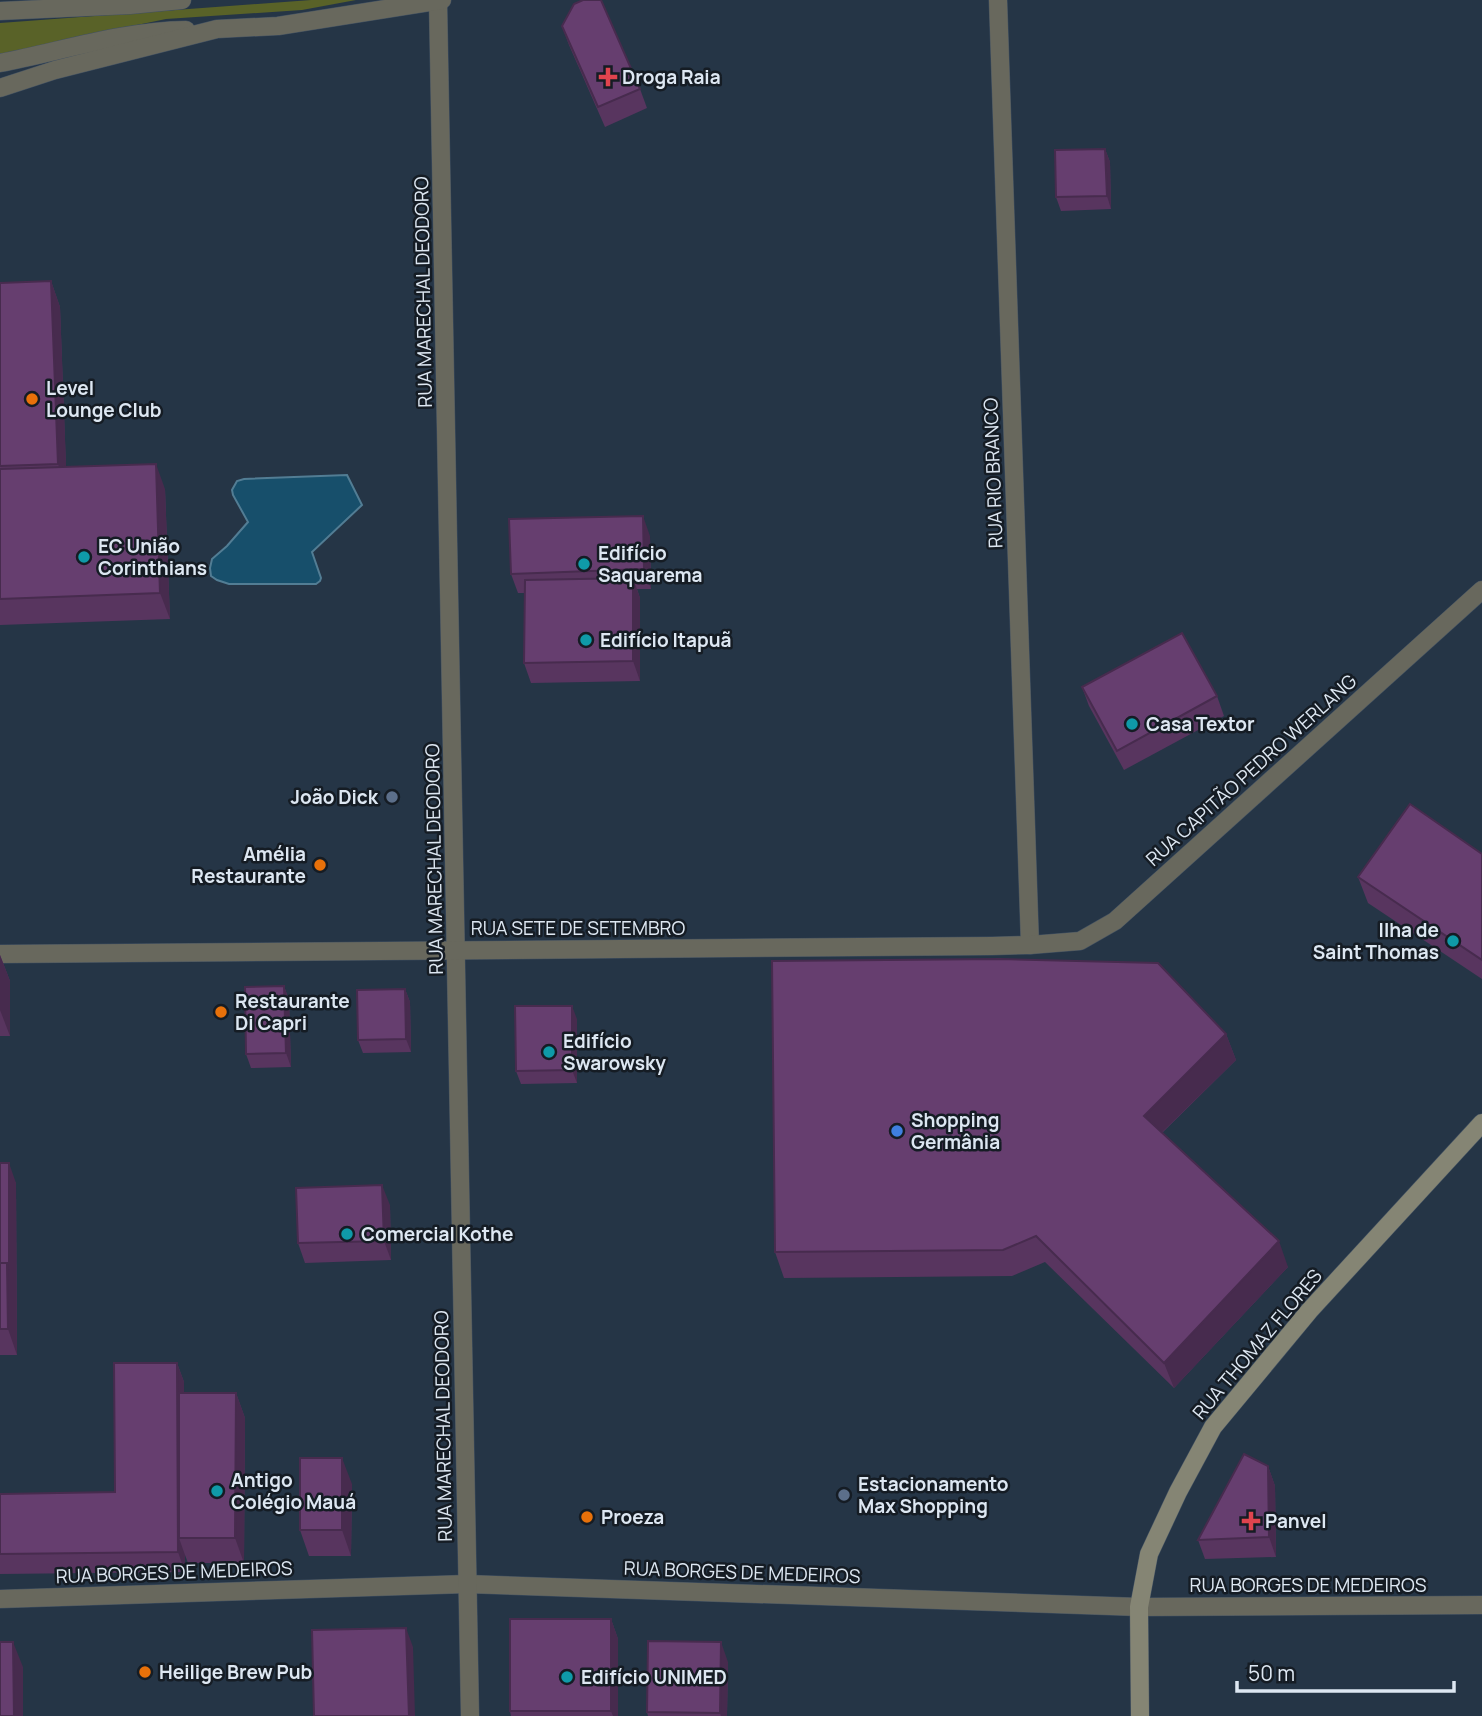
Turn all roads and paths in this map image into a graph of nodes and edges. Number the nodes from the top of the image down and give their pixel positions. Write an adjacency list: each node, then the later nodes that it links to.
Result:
1 (182, 0): 4 (street)
2 (998, 0): 9 (street, RUA RIO BRANCO)
3 (440, 1): 5 (street); 10 (street, RUA MARECHAL DEODORO)
4 (0, 11)
5 (217, 29): 6 (street); 7 (street)
6 (0, 63)
7 (0, 88)
8 (1482, 590): 9 (street, RUA CAPITÃO PEDRO WERLANG)
9 (1030, 945): 10 (street, RUA SETE DE SETEMBRO)
10 (457, 950): 11 (street, RUA SETE DE SETEMBRO); 13 (street, RUA MARECHAL DEODORO)
11 (0, 954)
12 (1482, 1123): 16 (main road, RUA THOMAZ FLORES)
13 (467, 1584): 14 (street, RUA BORGES DE MEDEIROS); 16 (street, RUA BORGES DE MEDEIROS); 17 (street, RUA MARECHAL DEODORO)
14 (0, 1599)
15 (1482, 1605): 16 (street, RUA BORGES DE MEDEIROS)
16 (1139, 1607): 18 (main road, RUA THOMAZ FLORES)
17 (470, 1716)
18 (1140, 1716)

